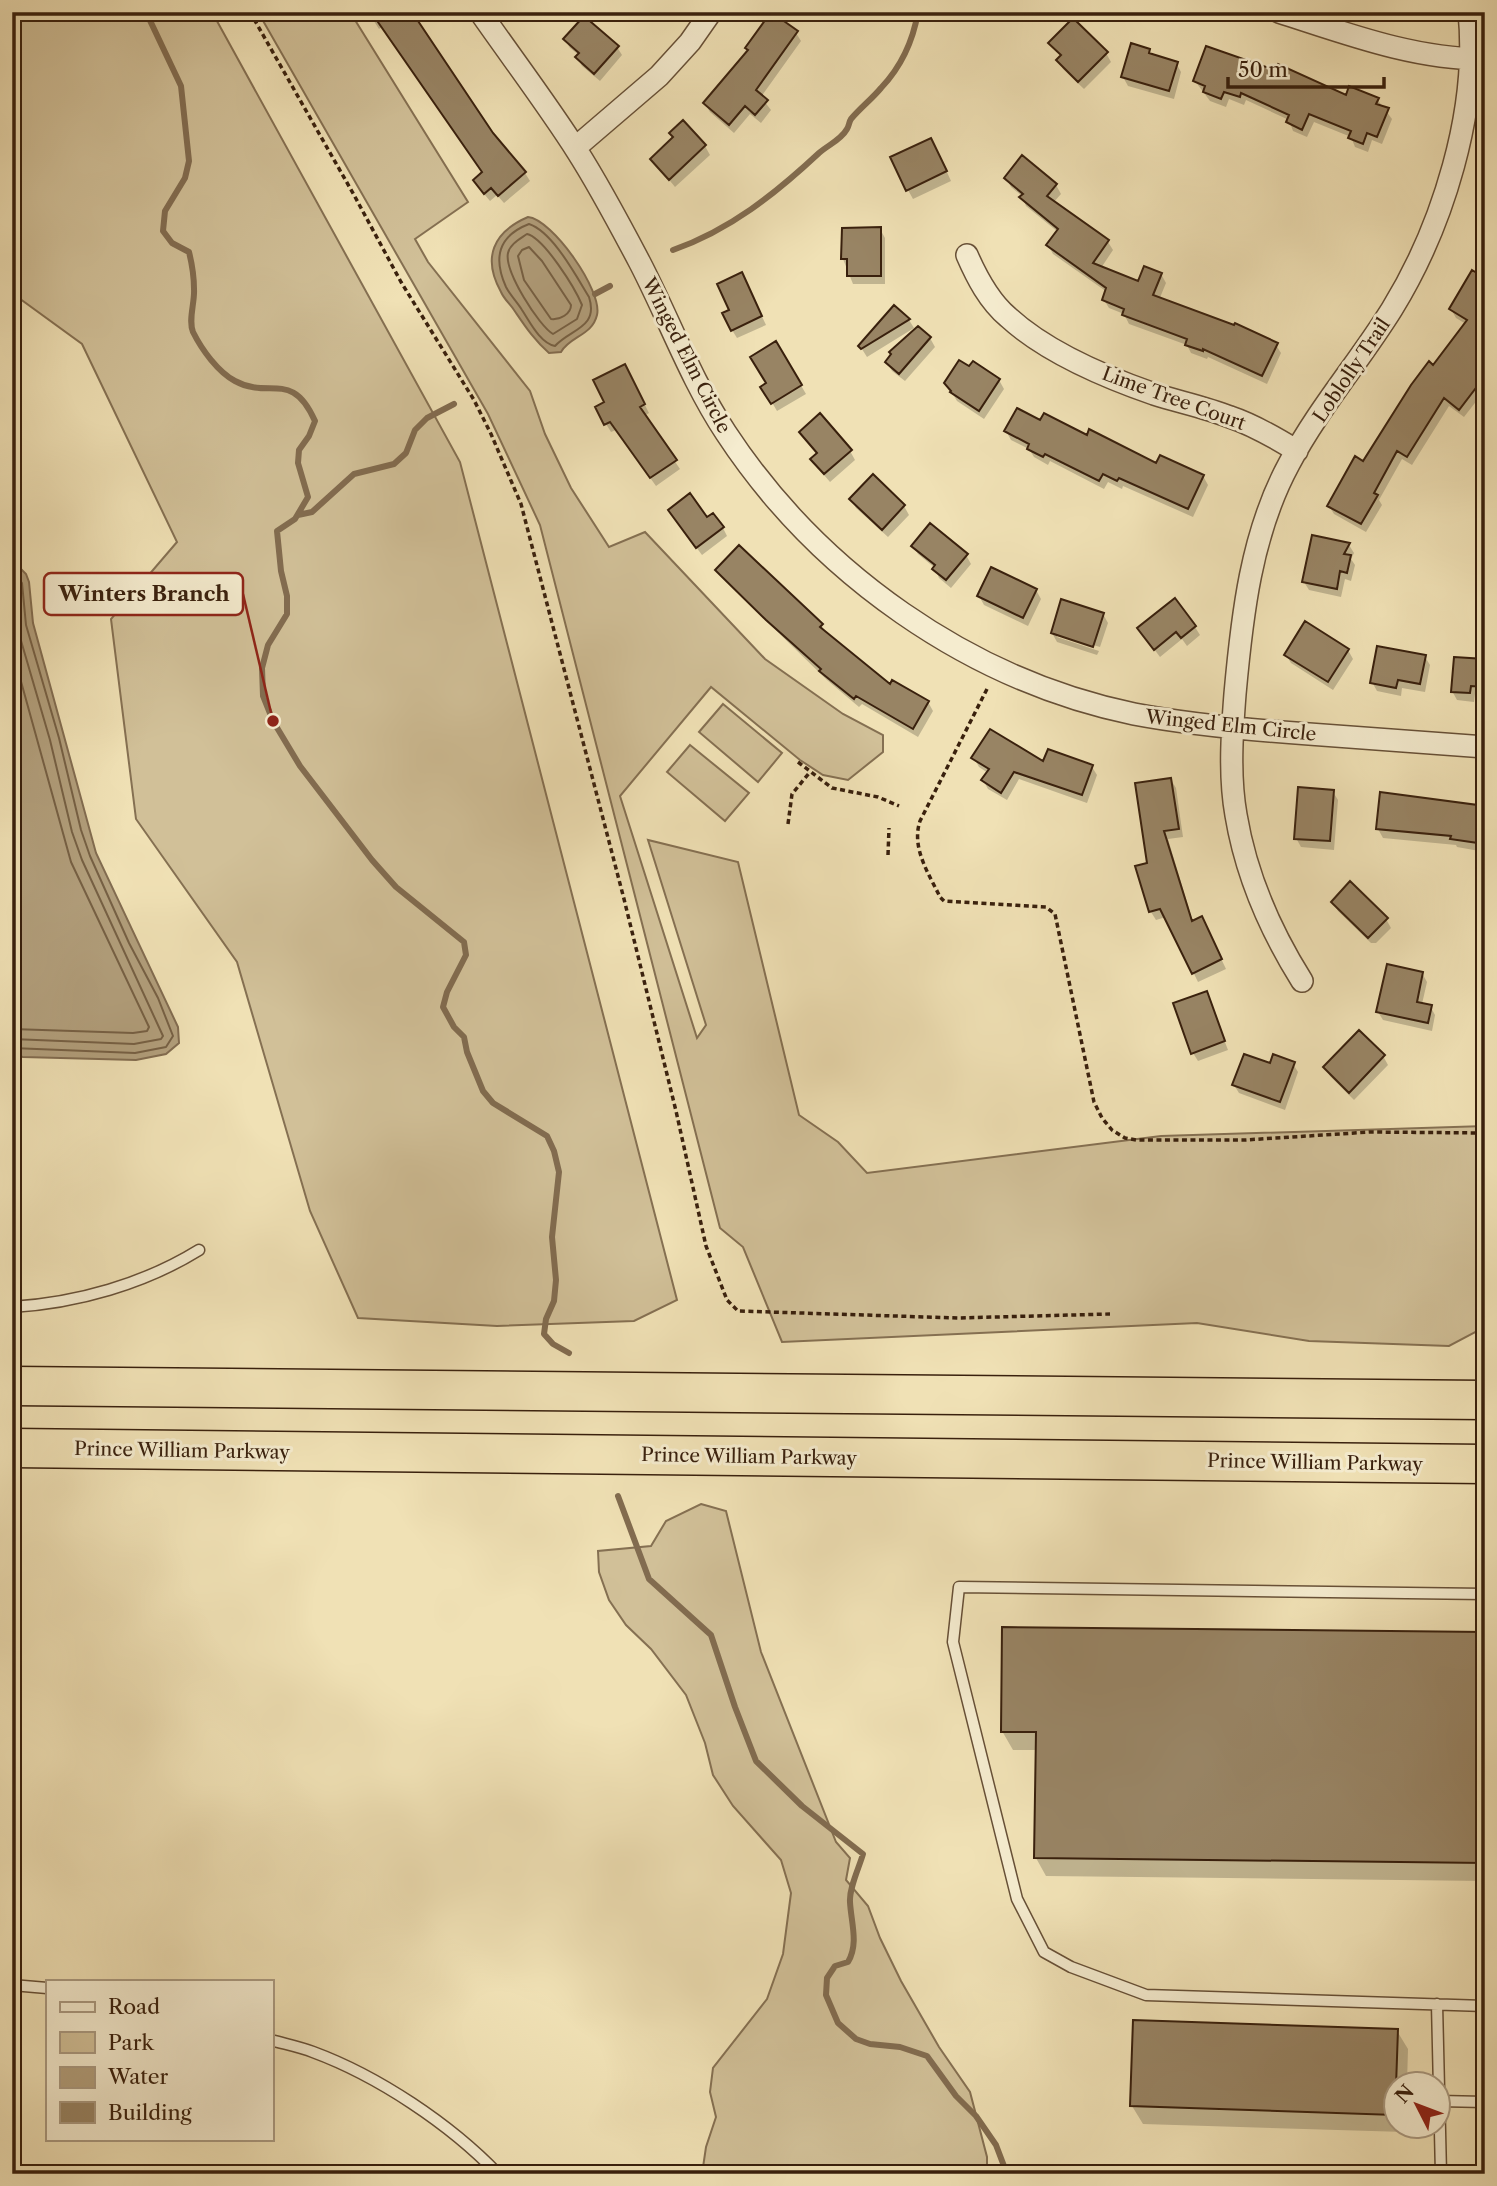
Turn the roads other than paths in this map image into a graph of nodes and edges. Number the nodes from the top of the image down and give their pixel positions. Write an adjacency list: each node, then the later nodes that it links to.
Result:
1 (480, 12): 6 (street, Winged Elm Circle)
2 (711, 12): 6 (street)
3 (1279, 12): 5 (street)
4 (1469, 12): 5 (street, Loblolly Trail)
5 (1478, 59): 8 (street, Loblolly Trail)
6 (575, 148): 9 (street, Winged Elm Circle)
7 (967, 255): 8 (street, Lime Tree Court)
8 (1297, 450): 9 (street, Loblolly Trail)
9 (1233, 728): 10 (street, Winged Elm Circle); 11 (street, Loblolly Trail)
10 (1485, 747)
11 (1302, 981)
12 (199, 1250): 13 (lane)
13 (12, 1307)
14 (12, 1386): 15 (highway)
15 (1485, 1400)
16 (12, 1448): 17 (highway, Prince William Parkway)
17 (1485, 1464)
18 (1485, 1594): 21 (lane)
19 (12, 1984): 20 (lane)
20 (46, 1988)
21 (1437, 2004): 22 (lane); 24 (lane)
22 (1485, 2006)
23 (273, 2041): 28 (lane)
24 (1438, 2070)
25 (1452, 2101): 26 (lane)
26 (1485, 2102)
27 (1440, 2140): 29 (lane)
28 (498, 2174)
29 (1441, 2174)

